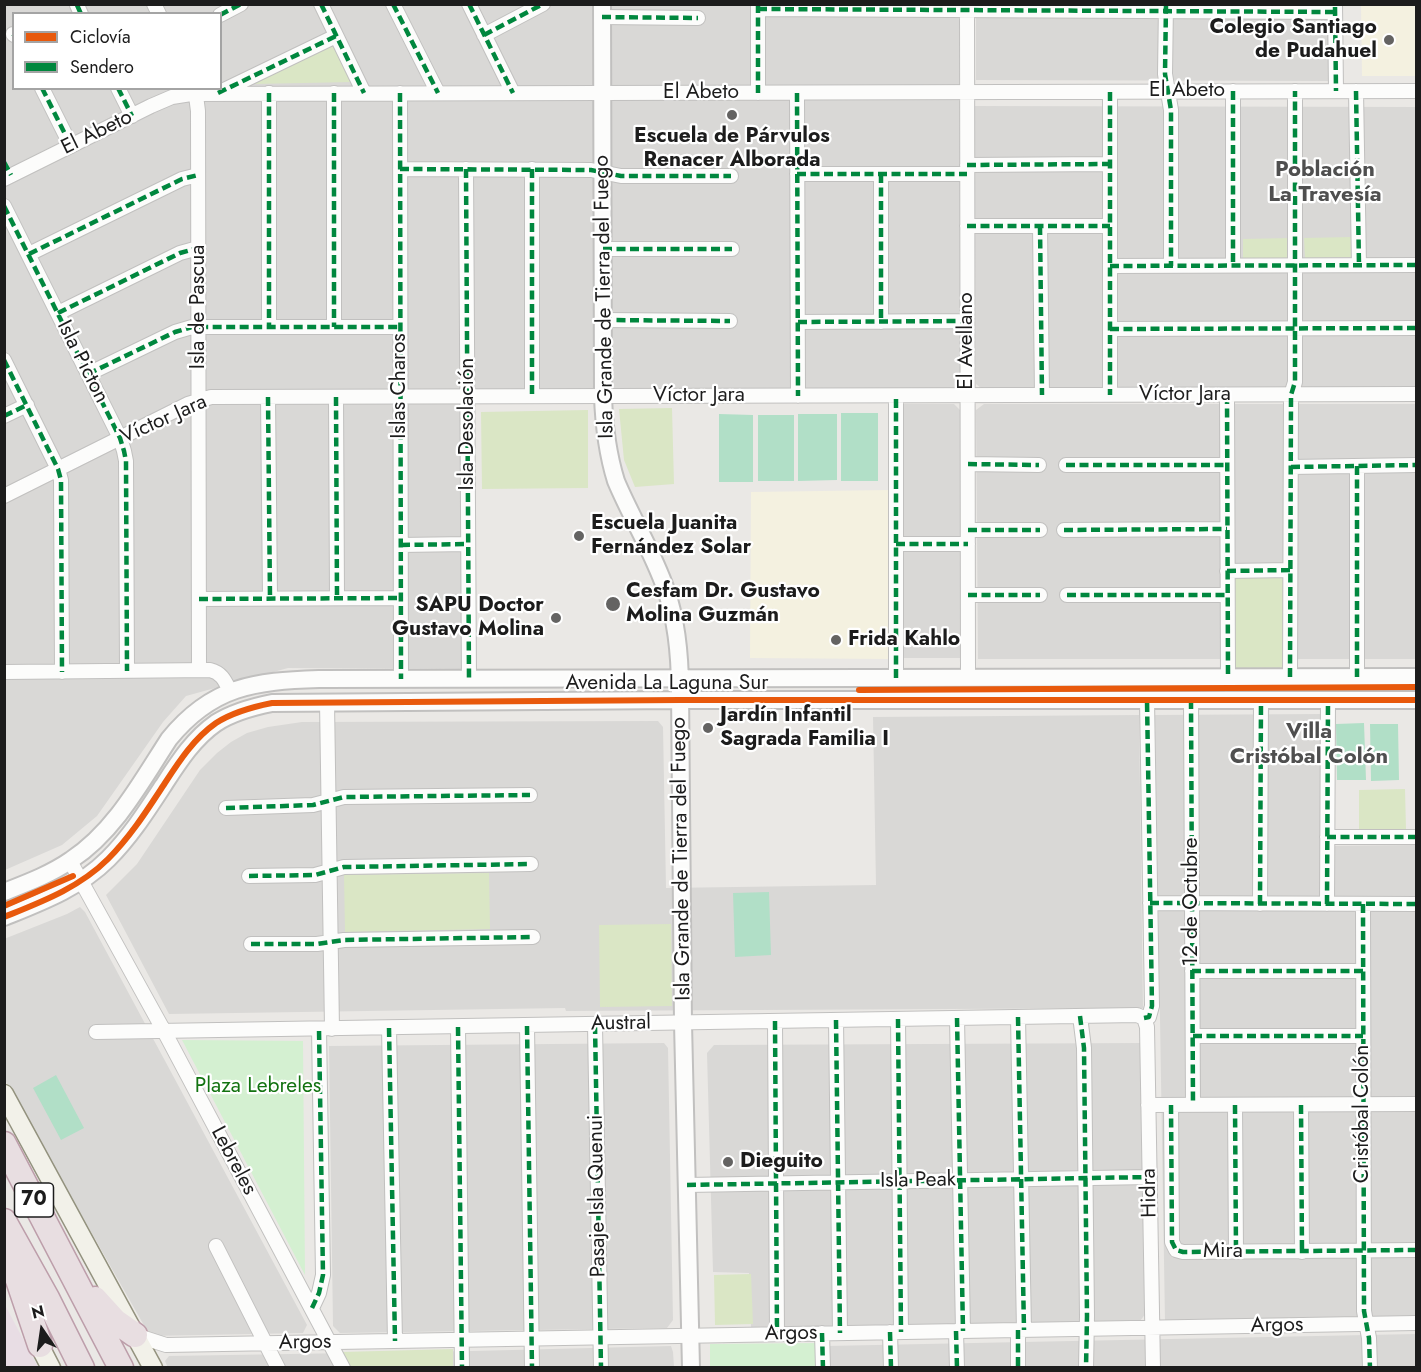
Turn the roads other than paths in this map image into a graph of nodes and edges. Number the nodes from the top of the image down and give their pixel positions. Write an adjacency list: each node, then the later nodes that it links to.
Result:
1 (241, 4): 13 (street)
2 (321, 4): 15 (street)
3 (393, 4): 33 (street)
4 (469, 4): 16 (street)
5 (543, 4): 16 (street)
6 (758, 7): 7 (street); 36 (street)
7 (824, 7): 8 (street)
8 (893, 7): 9 (street)
9 (967, 8): 10 (street); 25 (street, El Avellano)
10 (1166, 8): 11 (street); 27 (street)
11 (1335, 8): 22 (street)
12 (602, 11): 14 (street); 35 (street, Isla Grande de Tierra del Fuego)
13 (222, 14)
14 (699, 18)
15 (336, 36): 28 (street); 31 (street)
16 (484, 36): 34 (street)
17 (43, 90): 39 (street)
18 (119, 90): 38 (street)
19 (195, 91): 28 (street, El Abeto); 38 (street, El Abeto); 49 (street, Isla de Pascua)
20 (1233, 91): 21 (street, El Abeto); 27 (street, El Abeto); 65 (street)
21 (1295, 91): 22 (street, El Abeto); 60 (street)
22 (1336, 91): 23 (street, El Abeto)
23 (1356, 91): 24 (street, El Abeto); 61 (street)
24 (1416, 91)
25 (967, 92): 26 (street, El Abeto); 37 (street, El Abeto); 44 (street, El Avellano)
26 (1110, 92): 27 (street, El Abeto); 41 (street)
27 (1168, 92): 64 (street)
28 (218, 93): 29 (street, El Abeto)
29 (269, 93): 30 (street, El Abeto); 73 (street)
30 (334, 93): 31 (street, El Abeto); 74 (street)
31 (364, 93): 32 (street, El Abeto)
32 (400, 93): 33 (street, El Abeto); 42 (street, Islas Charos)
33 (438, 93): 34 (street, El Abeto)
34 (513, 93): 35 (street, El Abeto)
35 (602, 93): 36 (street, El Abeto); 46 (street, Isla Grande de Tierra del Fuego)
36 (758, 93): 37 (street, El Abeto)
37 (797, 93): 47 (street)
38 (132, 116): 39 (street, El Abeto)
39 (71, 146): 51 (street, El Abeto)
40 (4, 162): 51 (street)
41 (1110, 164): 44 (street); 55 (street)
42 (400, 169): 43 (street); 75 (street, Islas Charos)
43 (466, 169): 45 (street); 94 (street, Isla Desolación)
44 (967, 169): 48 (street); 53 (street, El Avellano)
45 (532, 170): 46 (street); 86 (street)
46 (603, 173): 50 (street); 57 (street, Isla Grande de Tierra del Fuego)
47 (797, 174): 48 (street); 70 (street)
48 (881, 174): 71 (street)
49 (198, 175): 56 (street, Isla de Pascua); 59 (street)
50 (731, 176)
51 (8, 177)
52 (4, 206): 59 (street, Isla Picton)
53 (967, 226): 54 (street); 69 (street, El Avellano)
54 (1040, 226): 55 (street); 82 (street)
55 (1110, 226): 63 (street)
56 (198, 248): 66 (street); 72 (street, Isla de Pascua)
57 (603, 249): 58 (street); 67 (street, Isla Grande de Tierra del Fuego)
58 (732, 249)
59 (29, 254): 66 (street, Isla Picton)
60 (1295, 265): 61 (street); 65 (street); 76 (street)
61 (1359, 265): 62 (street)
62 (1416, 265)
63 (1110, 266): 64 (street); 78 (street)
64 (1171, 266): 65 (street)
65 (1233, 266)
66 (58, 313): 80 (street, Isla Picton)
67 (603, 320): 68 (street); 87 (street, Isla Grande de Tierra del Fuego)
68 (730, 321)
69 (968, 321): 71 (street); 90 (street, El Avellano)
70 (798, 322): 71 (street); 88 (street)
71 (881, 322)
72 (199, 327): 73 (street); 80 (street); 95 (street, Isla de Pascua)
73 (269, 327): 74 (street)
74 (334, 327): 75 (street)
75 (400, 327): 93 (street, Islas Charos)
76 (1295, 328): 77 (street); 78 (street); 85 (street)
77 (1416, 328)
78 (1110, 329): 83 (street)
79 (4, 360): 96 (street)
80 (88, 374): 98 (street, Isla Picton)
81 (1416, 393): 85 (street, Víctor Jara)
82 (1042, 395): 83 (street, Víctor Jara); 90 (street, Víctor Jara)
83 (1110, 395): 84 (street, Víctor Jara)
84 (1227, 395): 85 (street, Víctor Jara); 102 (street)
85 (1291, 395): 104 (street)
86 (532, 396): 87 (street, Víctor Jara); 94 (street, Víctor Jara)
87 (603, 396): 88 (street, Víctor Jara); 133 (street, Isla Grande de Tierra del Fuego)
88 (798, 396): 89 (street, Víctor Jara)
89 (896, 396): 90 (street, Víctor Jara); 113 (street)
90 (968, 396): 99 (street, El Avellano)
91 (268, 397): 92 (street, Víctor Jara); 95 (street, Víctor Jara); 121 (street)
92 (336, 397): 93 (street, Víctor Jara); 122 (street)
93 (400, 397): 94 (street, Víctor Jara); 114 (street, Islas Charos)
94 (468, 397): 112 (street, Isla Desolación)
95 (199, 400): 98 (street, Víctor Jara); 124 (street, Isla de Pascua)
96 (27, 405): 97 (street); 106 (street)
97 (4, 416)
98 (120, 438): 106 (street, Víctor Jara); 126 (street, Isla Picton)
99 (968, 464): 100 (street); 111 (street, El Avellano)
100 (1039, 465)
101 (1066, 465): 102 (street)
102 (1227, 465): 108 (street)
103 (1416, 465): 105 (street)
104 (1291, 466): 105 (street); 115 (street)
105 (1357, 466): 131 (street)
106 (58, 469): 107 (street, Víctor Jara); 128 (street)
107 (4, 496)
108 (1227, 529): 110 (street); 116 (street)
109 (1040, 530): 111 (street)
110 (1064, 530)
111 (968, 537): 113 (street); 117 (street, El Avellano)
112 (468, 544): 114 (street); 137 (street, Isla Desolación)
113 (896, 544): 134 (street)
114 (401, 545): 123 (street, Islas Charos)
115 (1290, 570): 116 (street); 130 (street)
116 (1227, 571): 120 (street)
117 (968, 595): 118 (street); 135 (street, El Avellano)
118 (1040, 595)
119 (1067, 595): 120 (street)
120 (1227, 595): 129 (street)
121 (270, 598): 122 (street); 124 (street)
122 (337, 598): 123 (street)
123 (401, 598): 136 (street, Islas Charos)
124 (199, 599): 125 (street, Isla de Pascua)
125 (199, 670): 126 (street); 138 (street)
126 (127, 671): 128 (street)
127 (4, 672): 128 (street)
128 (62, 672)
129 (1228, 677): 130 (street, Avenida La Laguna Sur); 135 (street, Avenida La Laguna Sur)
130 (1290, 677): 131 (street, Avenida La Laguna Sur)
131 (1357, 677): 132 (street, Avenida La Laguna Sur)
132 (1416, 677)
133 (680, 678): 134 (street, Avenida La Laguna Sur); 137 (street, Avenida La Laguna Sur); 139 (street, Isla Grande de Tierra del Fuego)
134 (896, 678): 135 (street, Avenida La Laguna Sur)
135 (968, 678)
136 (401, 679): 137 (street, Avenida La Laguna Sur); 138 (street, Avenida La Laguna Sur)
137 (469, 679)
138 (230, 691): 151 (street, Avenida La Laguna Sur)
139 (681, 700): 140 (street, Avenida La Laguna Sur); 145 (street, Avenida La Laguna Sur); 176 (street, Isla Grande de Tierra del Fuego)
140 (1147, 700): 141 (street, Avenida La Laguna Sur); 157 (street)
141 (1191, 700): 142 (street, Avenida La Laguna Sur); 158 (street, 12 de Octubre)
142 (1260, 700): 143 (street, Avenida La Laguna Sur); 159 (street)
143 (1328, 700): 144 (street, Avenida La Laguna Sur); 149 (street)
144 (1416, 700)
145 (327, 702): 147 (street); 155 (street, Avenida La Laguna Sur)
146 (530, 795): 147 (street)
147 (329, 801): 148 (street); 153 (street)
148 (226, 808)
149 (1327, 837): 150 (street); 160 (street)
150 (1416, 837)
151 (70, 861): 155 (street, Lebreles); 156 (street, Avenida La Laguna Sur)
152 (531, 864): 153 (street)
153 (330, 871): 154 (street); 165 (street)
154 (249, 876)
155 (81, 881): 163 (street, Avenida La Laguna Sur); 182 (street, Lebreles)
156 (4, 892)
157 (1150, 903): 158 (street); 172 (street)
158 (1192, 903): 159 (street); 167 (street, 12 de Octubre)
159 (1260, 904): 160 (street)
160 (1327, 904): 161 (street)
161 (1363, 904): 162 (street); 168 (street, Cristóbal Colón)
162 (1416, 904)
163 (4, 917)
164 (533, 937): 165 (street)
165 (331, 942): 166 (street); 181 (street)
166 (251, 944)
167 (1192, 971): 168 (street); 184 (street, 12 de Octubre)
168 (1363, 971): 185 (street, Cristóbal Colón)
169 (1080, 1016): 170 (street, Austral); 172 (street, Austral); 196 (street)
170 (1018, 1017): 171 (street, Austral); 197 (street)
171 (957, 1018): 173 (street, Austral); 199 (street)
172 (1144, 1018): 189 (street, Hidra)
173 (898, 1019): 174 (street, Austral); 198 (street)
174 (836, 1020): 175 (street, Austral); 200 (street)
175 (775, 1021): 176 (street, Austral); 201 (street)
176 (683, 1023): 177 (street, Austral); 202 (street, Isla Grande de Tierra del Fuego)
177 (595, 1024): 178 (street, Austral); 225 (street, Pasaje Isla Quenui)
178 (527, 1026): 179 (street, Austral); 226 (street)
179 (458, 1027): 180 (street, Austral); 227 (street)
180 (388, 1028): 181 (street, Austral); 228 (street)
181 (326, 1029): 182 (street, Austral); 212 (street)
182 (164, 1031): 183 (street, Austral); 212 (street, Lebreles)
183 (96, 1032)
184 (1193, 1036): 185 (street); 191 (street, 12 de Octubre)
185 (1364, 1036): 187 (street, Cristóbal Colón)
186 (4, 1094): 223 (main road)
187 (1363, 1104): 188 (street); 193 (street); 208 (street, Cristóbal Colón)
188 (1416, 1104)
189 (1148, 1105): 190 (street); 195 (street, Hidra)
190 (1171, 1105): 191 (street); 209 (street, Mira)
191 (1193, 1105): 192 (street)
192 (1235, 1105): 193 (street); 209 (street)
193 (1301, 1105): 207 (street)
194 (4, 1144): 210 (highway, 70)
195 (1150, 1177): 196 (street, Isla Peak); 215 (street, Hidra)
196 (1085, 1178): 197 (street, Isla Peak); 216 (street)
197 (1022, 1179): 199 (street, Isla Peak); 217 (street)
198 (899, 1181): 199 (street, Isla Peak); 200 (street, Isla Peak); 219 (street)
199 (961, 1181): 218 (street)
200 (837, 1183): 201 (street, Isla Peak); 220 (street)
201 (776, 1184): 202 (street, Isla Peak); 221 (street)
202 (687, 1185): 224 (street, Isla Grande de Tierra del Fuego)
203 (4, 1221): 235 (highway, 70)
204 (216, 1246): 230 (street)
205 (4, 1248): 232 (highway)
206 (1416, 1250): 208 (street, Mira)
207 (1302, 1251): 208 (street, Mira); 209 (street, Mira)
208 (1364, 1251): 214 (street, Cristóbal Colón)
209 (1236, 1252)
210 (63, 1256): 223 (highway); 236 (highway, 70)
211 (4, 1280): 232 (main road)
212 (312, 1308): 229 (street, Lebreles)
213 (1416, 1323): 214 (street, Argos)
214 (1366, 1324): 215 (street, Argos); 249 (street, Cristóbal Colón)
215 (1152, 1328): 216 (street, Argos); 248 (street, Hidra)
216 (1087, 1329): 217 (street, Argos); 247 (street)
217 (1021, 1330): 218 (street, Argos); 246 (street)
218 (960, 1331): 219 (street, Argos); 245 (street)
219 (896, 1332): 220 (street, Argos); 244 (street)
220 (840, 1333): 222 (street, Argos)
221 (777, 1334): 222 (street, Argos); 224 (street, Argos)
222 (822, 1334): 243 (street)
223 (135, 1335): 231 (street, Argos); 233 (main road)
224 (690, 1336): 225 (street, Argos); 242 (street, Isla Grande de Tierra del Fuego)
225 (601, 1338): 226 (street, Argos); 241 (street, Pasaje Isla Quenui)
226 (531, 1339): 227 (street, Argos); 240 (street)
227 (461, 1340): 228 (street, Argos); 239 (street)
228 (395, 1341): 229 (street, Argos)
229 (330, 1342): 230 (street, Argos); 238 (street, Lebreles)
230 (266, 1343): 231 (street, Argos); 237 (street)
231 (166, 1345): 233 (street)
232 (40, 1346): 234 (main road)
233 (152, 1366)
234 (51, 1368)
235 (82, 1368)
236 (121, 1368)
237 (278, 1368)
238 (344, 1368)
239 (462, 1368)
240 (532, 1368)
241 (601, 1368)
242 (690, 1368)
243 (823, 1368)
244 (891, 1368)
245 (957, 1368)
246 (1018, 1368)
247 (1086, 1368)
248 (1153, 1368)
249 (1370, 1368)

